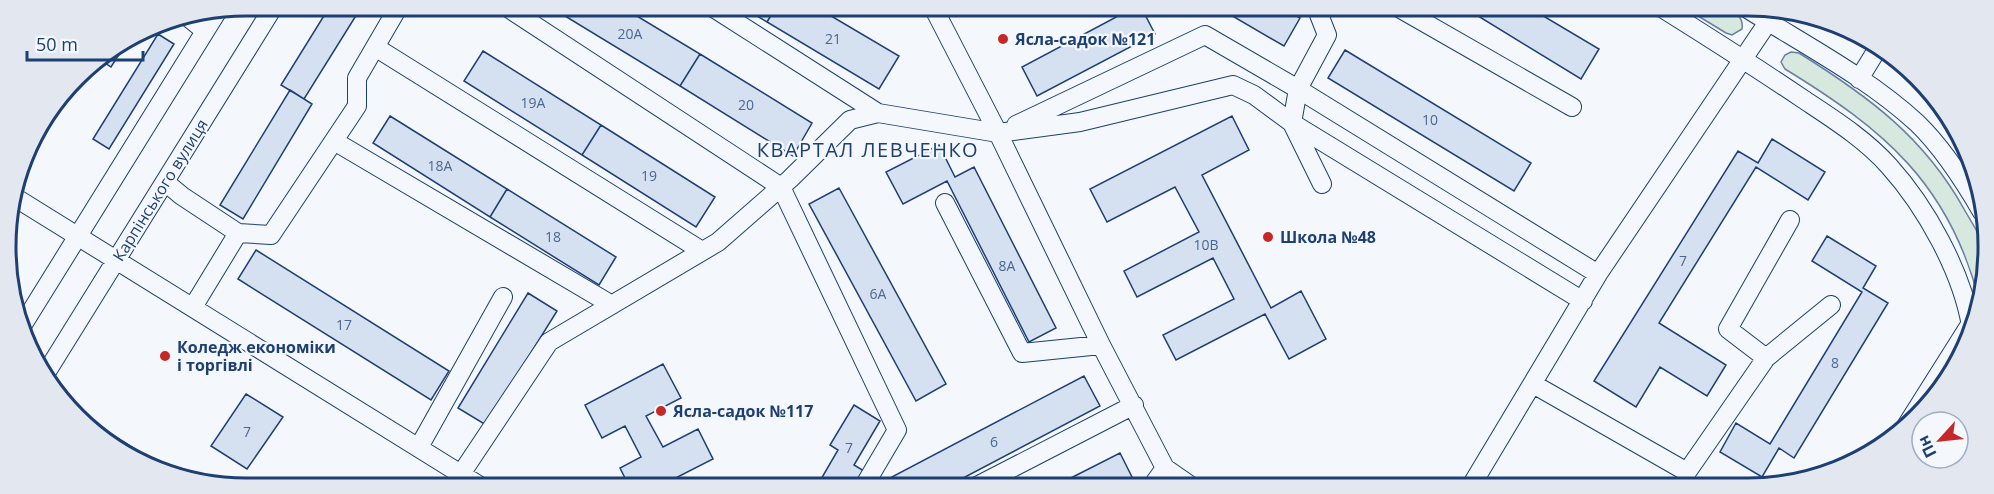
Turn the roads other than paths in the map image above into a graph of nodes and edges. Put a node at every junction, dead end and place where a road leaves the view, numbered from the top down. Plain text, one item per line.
1 (268, 16) edge
2 (393, 16) edge
3 (520, 16) edge
4 (726, 16) edge
5 (938, 16) edge
6 (1319, 16) edge
7 (1414, 16) edge
8 (1675, 16) edge
9 (1760, 17) edge
10 (212, 19) edge
11 (195, 22) edge
12 (1768, 22) junction
13 (205, 31) junction
14 (375, 47) junction
15 (1874, 54) edge
16 (1743, 59) junction
17 (1859, 79) junction
18 (1298, 89) junction
19 (1572, 108) dead end
20 (878, 113) junction
21 (1292, 123) junction
22 (998, 133) junction
23 (334, 141) junction
24 (165, 182) junction
25 (1322, 184) dead end
26 (781, 187) junction
27 (1972, 196) edge
28 (21, 202) edge
29 (945, 203) dead end
30 (1790, 220) dead end
31 (237, 233) junction
32 (78, 237) junction
33 (702, 251) junction
34 (116, 259) junction
35 (1598, 274) junction
36 (504, 297) dead end
37 (1583, 301) junction
38 (1831, 304) dead end
39 (612, 305) junction
40 (193, 307) junction
41 (1968, 313) edge
42 (28, 317) edge
43 (1101, 345) junction
44 (1766, 358) junction
45 (50, 367) edge
46 (1533, 384) junction
47 (1134, 405) junction
48 (419, 447) junction
49 (1165, 468) junction
50 (461, 474) junction
51 (467, 478) edge
52 (869, 478) edge
53 (993, 478) edge
54 (1158, 478) edge
55 (1179, 478) edge
56 (1476, 478) edge

1 - 24 street, Карпінського вулиця
2 - 14 street
3 - 26 street
4 - 20 street
5 - 22 street
6 - 18 street
7 - 19 street
8 - 16 street
9 - 12 street
10 - 13 street
11 - 13 street
12 - 16 street
12 - 17 street
13 - 32 street
14 - 23 street
14 - 33 street
15 - 17 street
16 - 35 street
16 - 41 street
17 - 27 street
18 - 21 street
18 - 22 street
18 - 35 street
20 - 22 street
20 - 26 street
21 - 22 street
21 - 25 street
21 - 37 street
22 - 43 street
23 - 31 street
23 - 39 street
24 - 31 street
24 - 34 street, Карпінського вулиця
26 - 33 street
26 - 52 street
28 - 32 street
29 - 43 street
30 - 44 street
31 - 40 street
32 - 34 street
32 - 42 street
33 - 39 street
34 - 40 street
34 - 45 street, Карпінського вулиця
35 - 37 street
36 - 48 street
37 - 46 street
38 - 44 street
39 - 50 street
40 - 48 street
43 - 47 street
44 - 46 street
46 - 56 street
47 - 49 street
47 - 53 street
48 - 50 street
49 - 54 street
49 - 55 street
50 - 51 street

